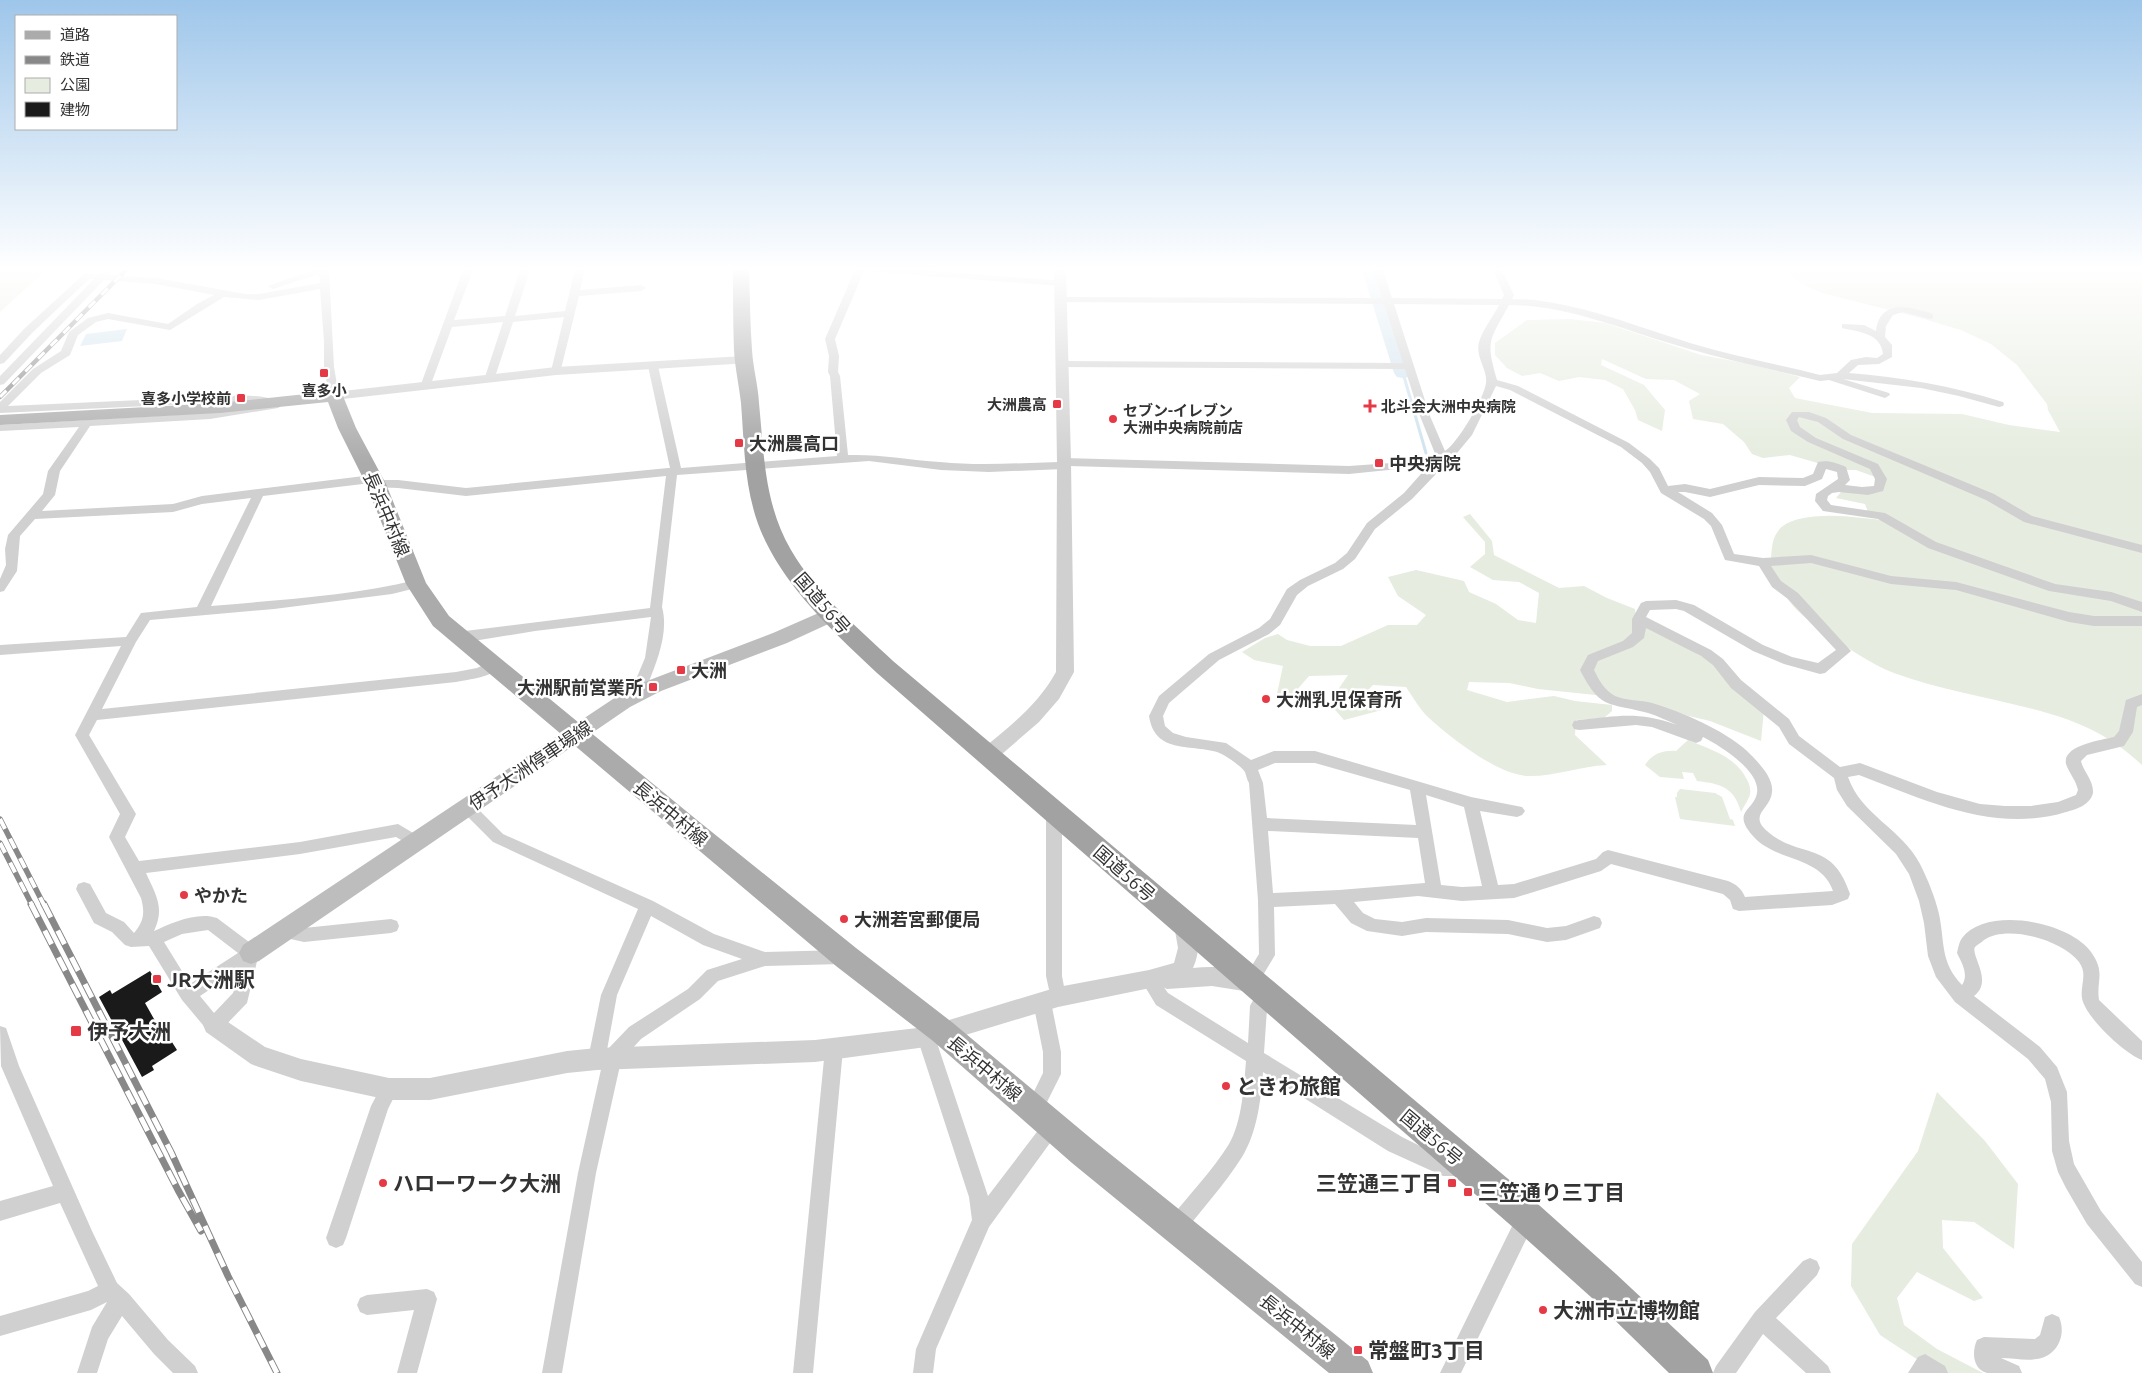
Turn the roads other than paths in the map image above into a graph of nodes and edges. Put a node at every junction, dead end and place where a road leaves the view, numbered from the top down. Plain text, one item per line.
1 (25, 334) edge
2 (34, 334) edge
3 (46, 334) edge
4 (73, 334) edge
5 (328, 334) edge
6 (444, 334) edge
7 (504, 334) edge
8 (565, 334) edge
9 (743, 334) edge
10 (832, 334) edge
11 (1062, 334) edge
12 (1393, 334) edge
13 (1489, 334) edge
14 (1656, 334) edge
15 (1874, 334) edge
16 (1880, 334) edge
17 (1880, 338) junction
18 (744, 360) junction
19 (0, 362) edge
20 (1062, 364) junction
21 (653, 366) junction
22 (1403, 366) junction
23 (556, 371) junction
24 (1840, 376) junction
25 (490, 377) junction
26 (1829, 378) junction
27 (0, 382) edge
28 (1492, 382) junction
29 (426, 384) junction
30 (1885, 395) dead end
31 (334, 396) junction
32 (295, 401) junction
33 (1999, 404) dead end
34 (218, 408) junction
35 (0, 409) edge
36 (92, 419) junction
37 (0, 420) edge
38 (0, 428) edge
39 (843, 458) junction
40 (1439, 460) junction
41 (1064, 464) junction
42 (753, 466) junction
43 (674, 471) junction
44 (374, 481) junction
45 (1836, 487) junction
46 (1665, 490) junction
47 (259, 494) junction
48 (31, 515) junction
49 (2142, 548) edge
50 (1763, 562) junction
51 (416, 584) junction
52 (0, 588) edge
53 (2142, 607) edge
54 (202, 611) junction
55 (656, 611) junction
56 (830, 615) junction
57 (1639, 619) junction
58 (2142, 621) edge
59 (461, 638) junction
60 (130, 642) junction
61 (0, 650) edge
62 (494, 665) junction
63 (645, 691) junction
64 (2142, 699) edge
65 (92, 715) junction
66 (1579, 725) dead end
67 (578, 734) junction
68 (988, 755) junction
69 (1250, 767) junction
70 (1840, 776) junction
71 (1764, 784) junction
72 (1416, 786) junction
73 (1471, 803) junction
74 (467, 807) junction
75 (1054, 811) junction
76 (1517, 811) dead end
77 (1259, 824) junction
78 (1424, 832) junction
79 (415, 842) junction
80 (134, 868) junction
81 (84, 889) dead end
82 (1434, 891) junction
83 (1492, 892) junction
84 (1339, 896) junction
85 (1266, 900) junction
86 (647, 906) junction
87 (1594, 923) dead end
88 (1184, 924) junction
89 (391, 926) dead end
90 (283, 931) junction
91 (146, 939) junction
92 (251, 952) junction
93 (846, 957) junction
94 (764, 959) junction
95 (1149, 980) junction
96 (1258, 989) junction
97 (1960, 994) junction
98 (188, 995) junction
99 (1050, 1000) junction
100 (214, 1024) junction
101 (0, 1034) edge
102 (934, 1034) junction
103 (834, 1049) junction
104 (2142, 1052) edge
105 (1256, 1057) junction
106 (605, 1058) junction
107 (5, 1068) edge
108 (389, 1089) junction
109 (1043, 1118) junction
110 (1468, 1167) junction
111 (65, 1192) junction
112 (0, 1210) edge
113 (1527, 1217) junction
114 (982, 1220) junction
115 (1176, 1227) junction
116 (336, 1238) dead end
117 (1810, 1268) dead end
118 (2142, 1277) edge
119 (116, 1296) junction
120 (367, 1305) dead end
121 (1762, 1319) junction
122 (2052, 1324) dead end
123 (0, 1326) edge
124 (87, 1373) edge
125 (188, 1373) edge
126 (407, 1373) edge
127 (552, 1373) edge
128 (803, 1373) edge
129 (923, 1373) edge
130 (1356, 1373) edge
131 (1450, 1373) edge
132 (1695, 1373) edge
133 (1723, 1373) edge
134 (1821, 1373) edge
135 (1918, 1373) edge
136 (1938, 1373) edge
137 (2012, 1373) edge

1 - 19 street
2 - 19 street
3 - 27 street
4 - 35 street
5 - 31 street
6 - 29 street
7 - 25 street
8 - 23 street
9 - 18 highway, 国道56号
10 - 39 street
11 - 20 street
12 - 22 street
13 - 28 street
14 - 26 street
15 - 17 street
16 - 17 street
17 - 24 street
18 - 21 street
18 - 42 highway, 国道56号
20 - 22 street
20 - 41 street
21 - 23 street
21 - 43 street
22 - 40 street
23 - 25 street
24 - 26 street
24 - 33 street
25 - 29 street
26 - 30 street
28 - 40 street
28 - 46 street
29 - 31 street
31 - 32 main road
31 - 44 main road, 長浜中村線
32 - 34 main road
32 - 34 street
34 - 35 street
34 - 36 main road
36 - 37 main road
36 - 38 street
36 - 48 street
39 - 41 street
39 - 42 street
40 - 41 street
40 - 69 street
41 - 68 street
42 - 43 street
42 - 56 highway, 国道56号
43 - 44 street
43 - 55 street
44 - 47 street
44 - 51 main road, 長浜中村線
45 - 46 street
45 - 49 street
45 - 53 street
46 - 50 street
47 - 48 street
47 - 54 street
48 - 52 street
50 - 57 street
50 - 58 street
51 - 54 street
51 - 59 main road, 長浜中村線
54 - 60 street
55 - 59 street
55 - 63 street
56 - 63 main road, 伊予大洲停車場線
56 - 68 highway, 国道56号
57 - 70 street
57 - 71 street
59 - 62 main road, 長浜中村線
60 - 61 street
60 - 65 street
62 - 65 street
62 - 67 main road, 長浜中村線
63 - 67 main road, 伊予大洲停車場線
64 - 70 street
65 - 80 street
66 - 71 street
67 - 74 main road, 伊予大洲停車場線
67 - 93 main road, 長浜中村線
68 - 75 highway, 国道56号
69 - 72 street
69 - 77 street
70 - 97 street
71 - 83 street
72 - 73 street
72 - 78 street
73 - 76 street
73 - 83 street
74 - 79 main road, 伊予大洲停車場線
74 - 86 street
75 - 88 highway, 国道56号
75 - 99 street
77 - 78 street
77 - 85 street
78 - 82 street
79 - 80 street
79 - 90 main road, 伊予大洲停車場線
80 - 91 street
81 - 91 street
82 - 83 street
82 - 84 street
84 - 85 street
84 - 87 street
85 - 96 street
86 - 94 street
86 - 106 street
88 - 95 street
88 - 96 highway, 国道56号
89 - 90 street
90 - 92 main road, 伊予大洲停車場線
91 - 92 street
91 - 98 street
92 - 98 street
92 - 100 street
93 - 94 street
93 - 102 main road, 長浜中村線
94 - 106 street
95 - 96 street
95 - 99 street
95 - 105 street
96 - 105 street
96 - 110 highway, 国道56号
97 - 104 street
97 - 118 street
98 - 100 street
99 - 102 street
99 - 109 street
100 - 108 street
101 - 107 street
102 - 103 street
102 - 109 main road, 長浜中村線
102 - 114 street
103 - 106 street
103 - 128 street
105 - 110 street
105 - 115 street
106 - 108 street
106 - 127 street
107 - 111 street
108 - 116 street
109 - 114 street
109 - 115 main road, 長浜中村線
110 - 113 highway, 国道56号
111 - 112 street
111 - 119 street
113 - 131 street
113 - 132 highway, 国道56号
114 - 129 street
115 - 130 main road, 長浜中村線
117 - 121 street
119 - 123 street
119 - 124 street
119 - 125 street
120 - 126 street
121 - 133 street
121 - 134 street
122 - 137 street
135 - 136 street

